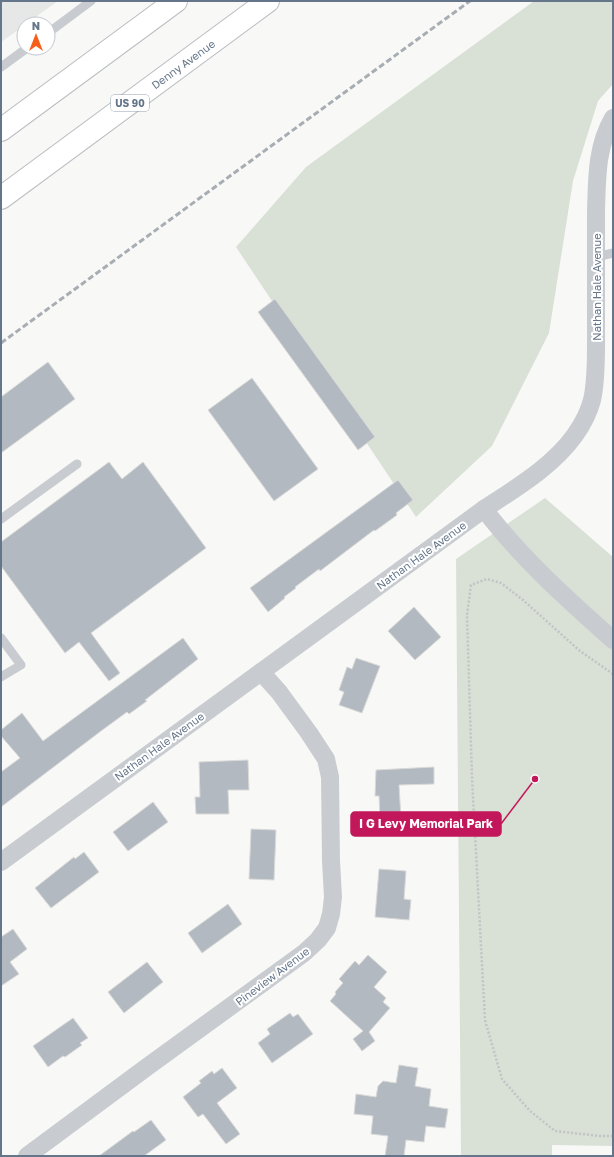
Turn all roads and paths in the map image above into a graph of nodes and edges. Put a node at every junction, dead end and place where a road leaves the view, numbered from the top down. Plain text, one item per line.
1 (91, 1) edge
2 (176, 1) edge
3 (268, 1) edge
4 (79, 4) edge
5 (56, 26) edge
6 (16, 56) edge
7 (1, 67) edge
8 (613, 118) edge
9 (1, 130) edge
10 (1, 198) edge
11 (605, 255) edge
12 (77, 464) dead end
13 (484, 509) junction
14 (1, 519) edge
15 (1, 638) edge
16 (613, 640) edge
17 (261, 672) junction
18 (613, 674) edge
19 (1, 677) edge
20 (1, 862) edge
21 (613, 1136) edge
22 (27, 1156) edge

1 - 4 lane
2 - 9 main road
3 - 10 main road, Denny Avenue / US 90
4 - 5 lane
6 - 7 lane
8 - 11 street, Nathan Hale Avenue
11 - 13 street, Nathan Hale Avenue
12 - 14 lane
13 - 16 street
13 - 17 street, Nathan Hale Avenue
15 - 19 lane
17 - 20 street, Nathan Hale Avenue
17 - 22 street, Pineview Avenue
18 - 21 path

